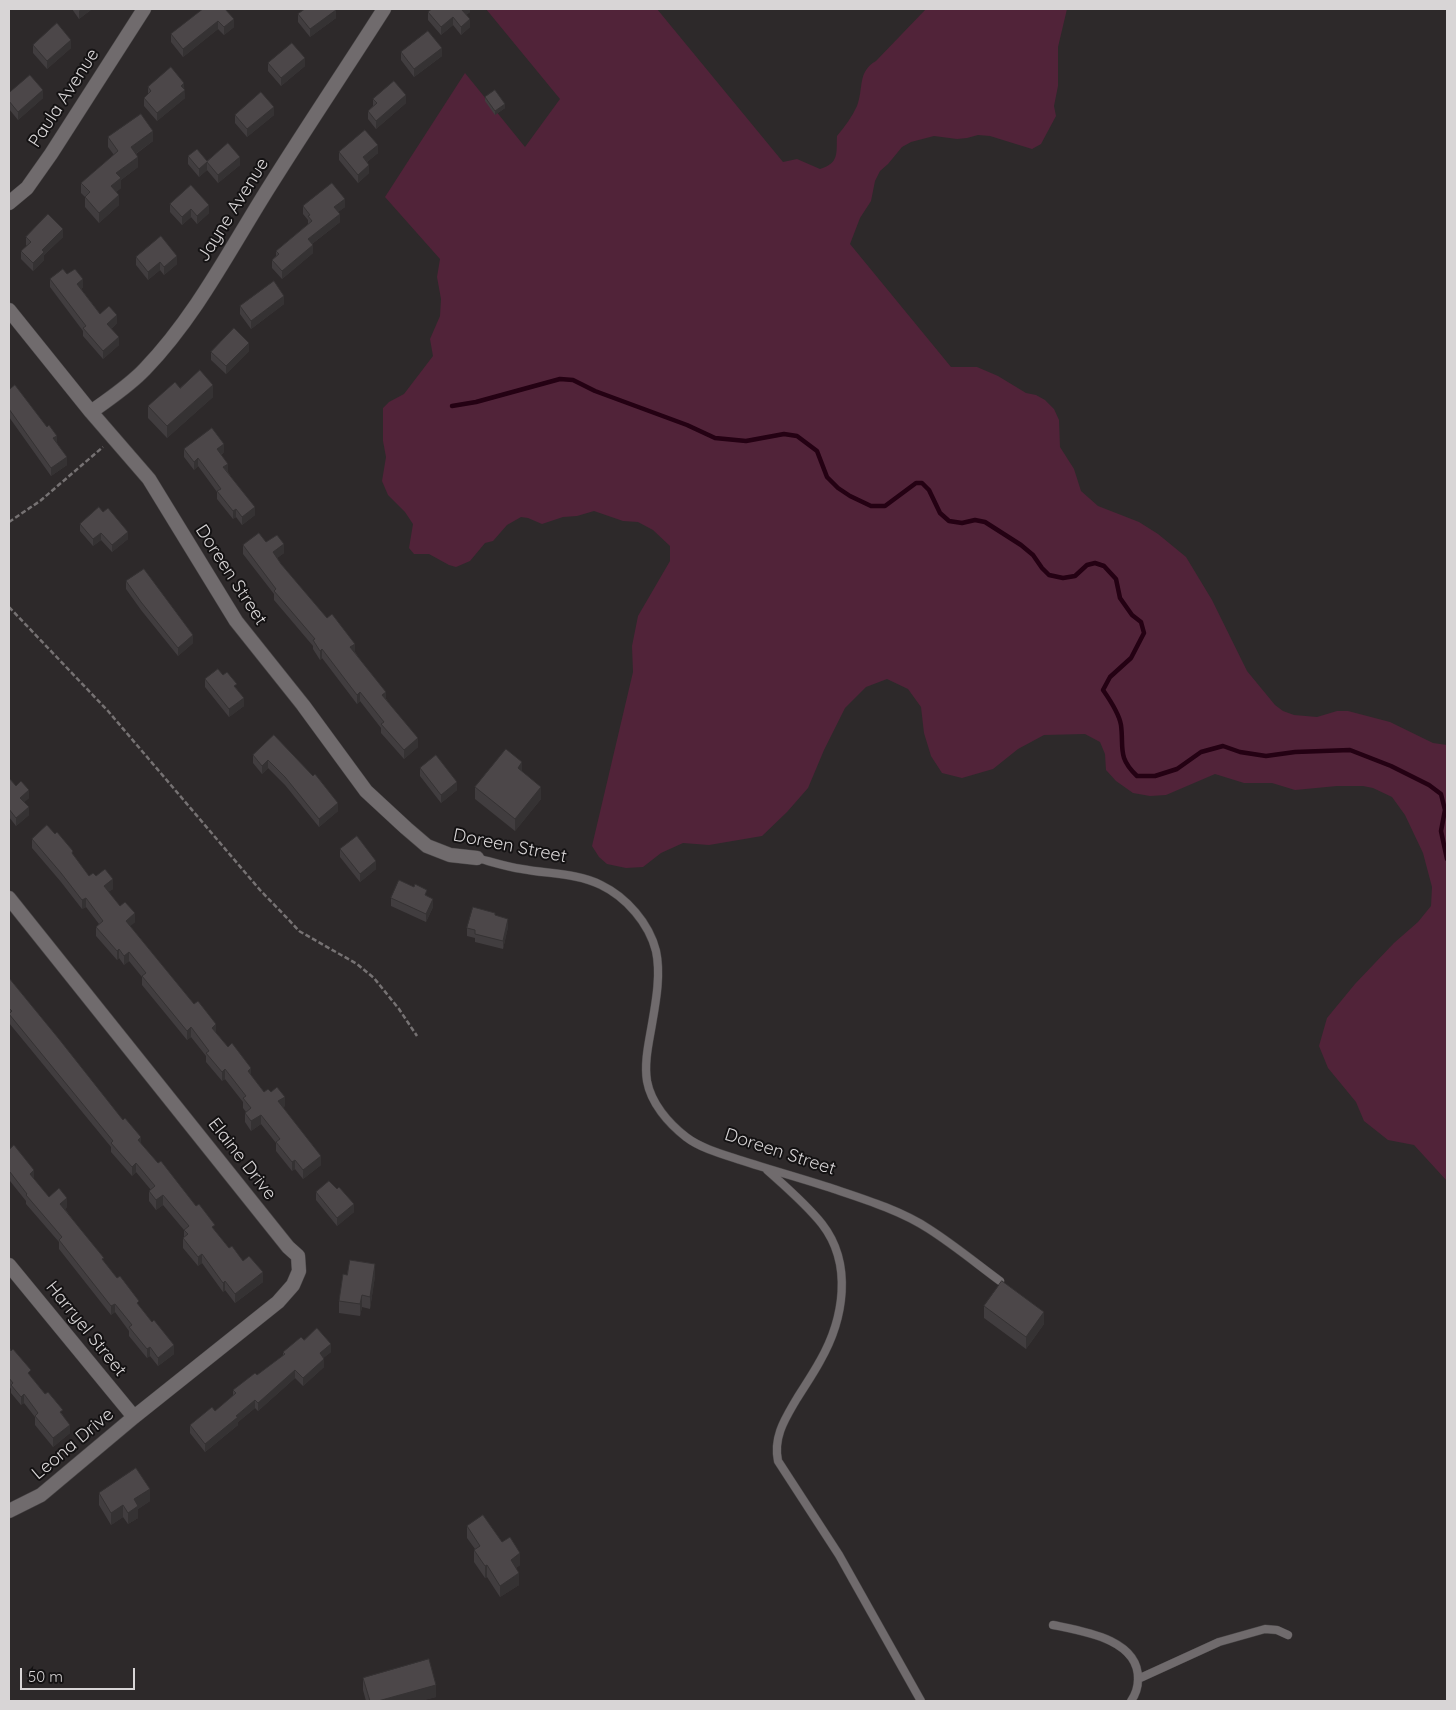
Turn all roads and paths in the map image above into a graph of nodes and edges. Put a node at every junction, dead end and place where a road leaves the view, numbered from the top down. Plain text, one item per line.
1 (144, 9) edge
2 (384, 9) edge
3 (9, 203) edge
4 (9, 310) edge
5 (91, 412) junction
6 (114, 438) junction
7 (9, 522) edge
8 (9, 608) edge
9 (477, 858) joint
10 (9, 898) edge
11 (418, 1036) dead end
12 (766, 1169) junction
13 (9, 1265) edge
14 (1000, 1281) edge
15 (134, 1417) junction
16 (9, 1511) edge
17 (1052, 1625) dead end
18 (1288, 1635) dead end
19 (1138, 1679) junction
20 (921, 1701) edge
21 (1131, 1701) edge

1 - 3 street, Paula Avenue
2 - 5 street, Jayne Avenue
4 - 5 street, Doreen Street
5 - 6 street, Doreen Street
6 - 7 path
6 - 9 street, Doreen Street
8 - 11 path
9 - 12 lane, Doreen Street
10 - 15 street, Elaine Drive
12 - 14 lane, Doreen Street
12 - 20 lane
13 - 15 street, Harryel Street
15 - 16 street, Leona Drive
17 - 19 lane
18 - 19 lane
19 - 21 lane

